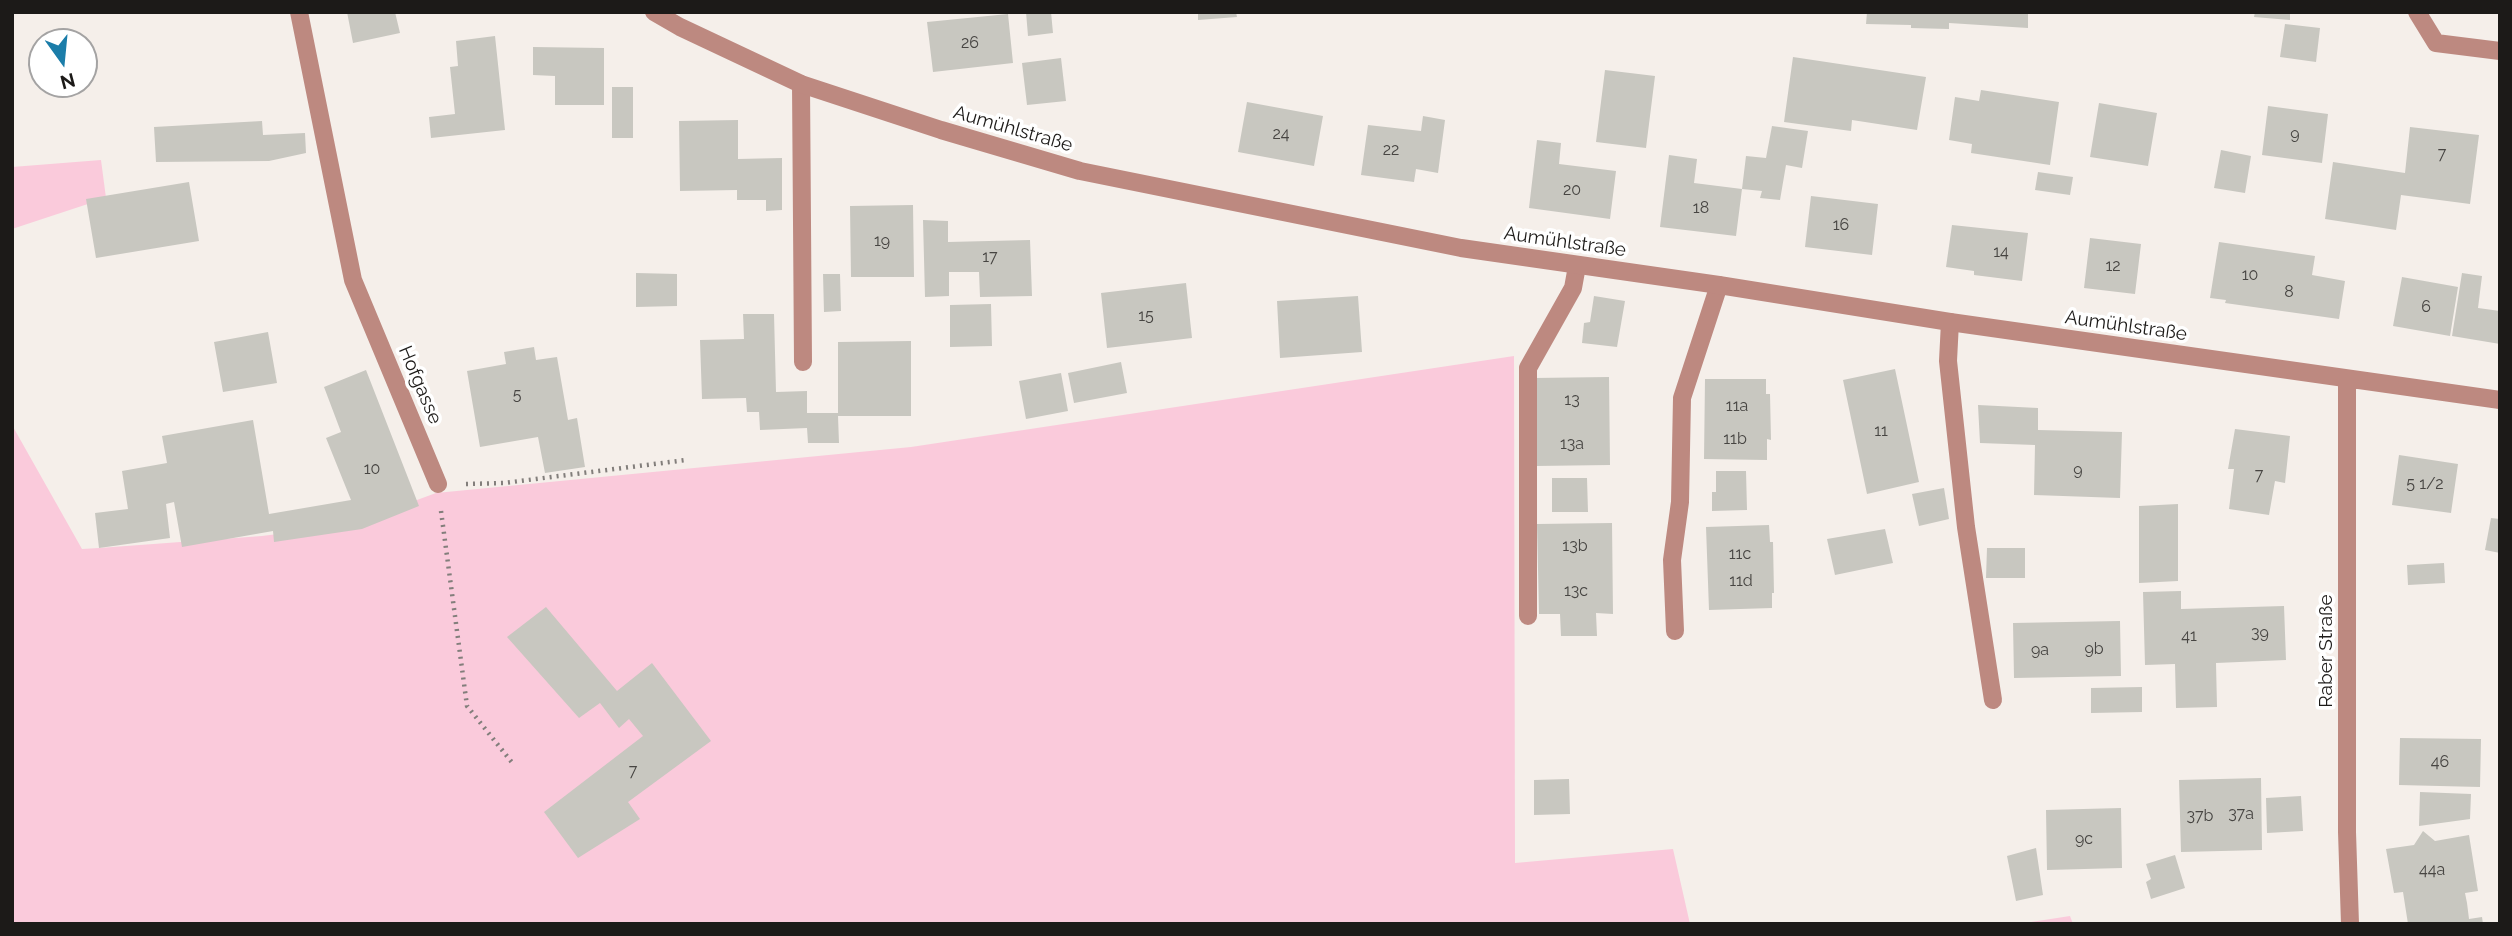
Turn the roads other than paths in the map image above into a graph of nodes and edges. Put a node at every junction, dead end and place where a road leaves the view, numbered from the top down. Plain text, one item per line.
1 (299, 12) edge
2 (654, 12) edge
3 (2417, 12) edge
4 (2500, 51) edge
5 (801, 83) junction
6 (1577, 266) junction
7 (1719, 285) junction
8 (1950, 322) junction
9 (803, 362) dead end
10 (2347, 379) junction
11 (2500, 400) edge
12 (438, 484) road end
13 (1528, 616) dead end
14 (1675, 631) dead end
15 (1993, 700) dead end
16 (2350, 924) edge

1 - 12 street, Hofgasse
2 - 5 street, Aumühlstraße
3 - 4 street
5 - 6 street, Aumühlstraße
5 - 9 street
6 - 7 street, Aumühlstraße
6 - 13 street
7 - 8 street, Aumühlstraße
7 - 14 street
8 - 10 street, Aumühlstraße
8 - 15 street
10 - 11 street, Aumühlstraße
10 - 16 street, Raber Straße

